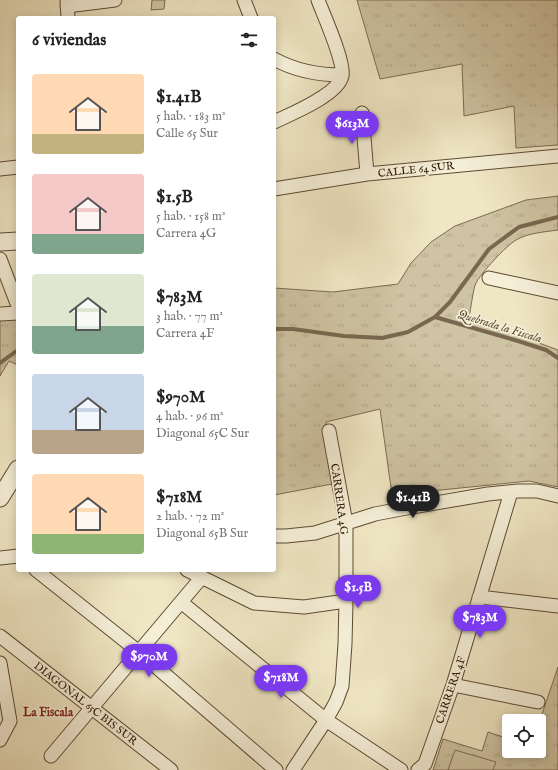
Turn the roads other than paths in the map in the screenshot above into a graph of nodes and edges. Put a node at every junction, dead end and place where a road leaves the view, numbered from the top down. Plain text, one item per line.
1 (114, 0) edge
2 (244, 0) edge
3 (318, 0) edge
4 (67, 8) edge
5 (250, 16) edge
6 (276, 61) edge
7 (342, 75) junction
8 (362, 113) dead end
9 (276, 121) edge
10 (558, 156) edge
11 (16, 167) edge
12 (0, 169) edge
13 (367, 174) junction
14 (276, 189) edge
15 (16, 241) edge
16 (0, 242) edge
17 (0, 259) edge
18 (490, 278) dead end
19 (558, 292) edge
20 (16, 301) edge
21 (16, 313) edge
22 (0, 314) edge
23 (329, 431) dead end
24 (16, 472) edge
25 (511, 492) junction
26 (558, 496) edge
27 (0, 498) edge
28 (346, 523) junction
29 (276, 536) edge
30 (16, 556) edge
31 (0, 558) edge
32 (39, 572) edge
33 (191, 572) edge
34 (202, 577) junction
35 (480, 597) junction
36 (346, 601) junction
37 (181, 602) junction
38 (558, 606) edge
39 (0, 636) edge
40 (139, 652) junction
41 (0, 663) edge
42 (453, 685) junction
43 (538, 702) dead end
44 (92, 708) junction
45 (326, 720) junction
46 (0, 740) edge
47 (51, 756) dead end
48 (171, 770) edge
49 (276, 770) edge
50 (293, 770) edge
51 (401, 770) edge
52 (418, 770) edge

1 - 4 street
2 - 5 street
3 - 7 street
6 - 7 street
7 - 9 street
8 - 13 street
10 - 13 street, CALLE 64 SUR
11 - 12 street
13 - 14 street, CALLE 64 SUR
15 - 16 street
17 - 20 street
18 - 19 street
21 - 22 street
23 - 28 street, CARRERA 4G
24 - 27 street
25 - 26 street
25 - 28 street
25 - 35 street, CARRERA 4F
28 - 29 street
28 - 36 street, CARRERA 4G
30 - 31 street
32 - 40 street
33 - 34 street
34 - 36 street
34 - 37 street
35 - 38 street
35 - 42 street, CARRERA 4F
36 - 45 street, CARRERA 4G
37 - 40 street
37 - 45 street
39 - 44 street, DIAGONAL 65C BIS SUR
40 - 44 street
40 - 49 street
41 - 46 street
42 - 43 street
42 - 52 street, CARRERA 4F
44 - 47 street
44 - 48 street, DIAGONAL 65C BIS SUR
45 - 50 street, CARRERA 4G
45 - 51 street

